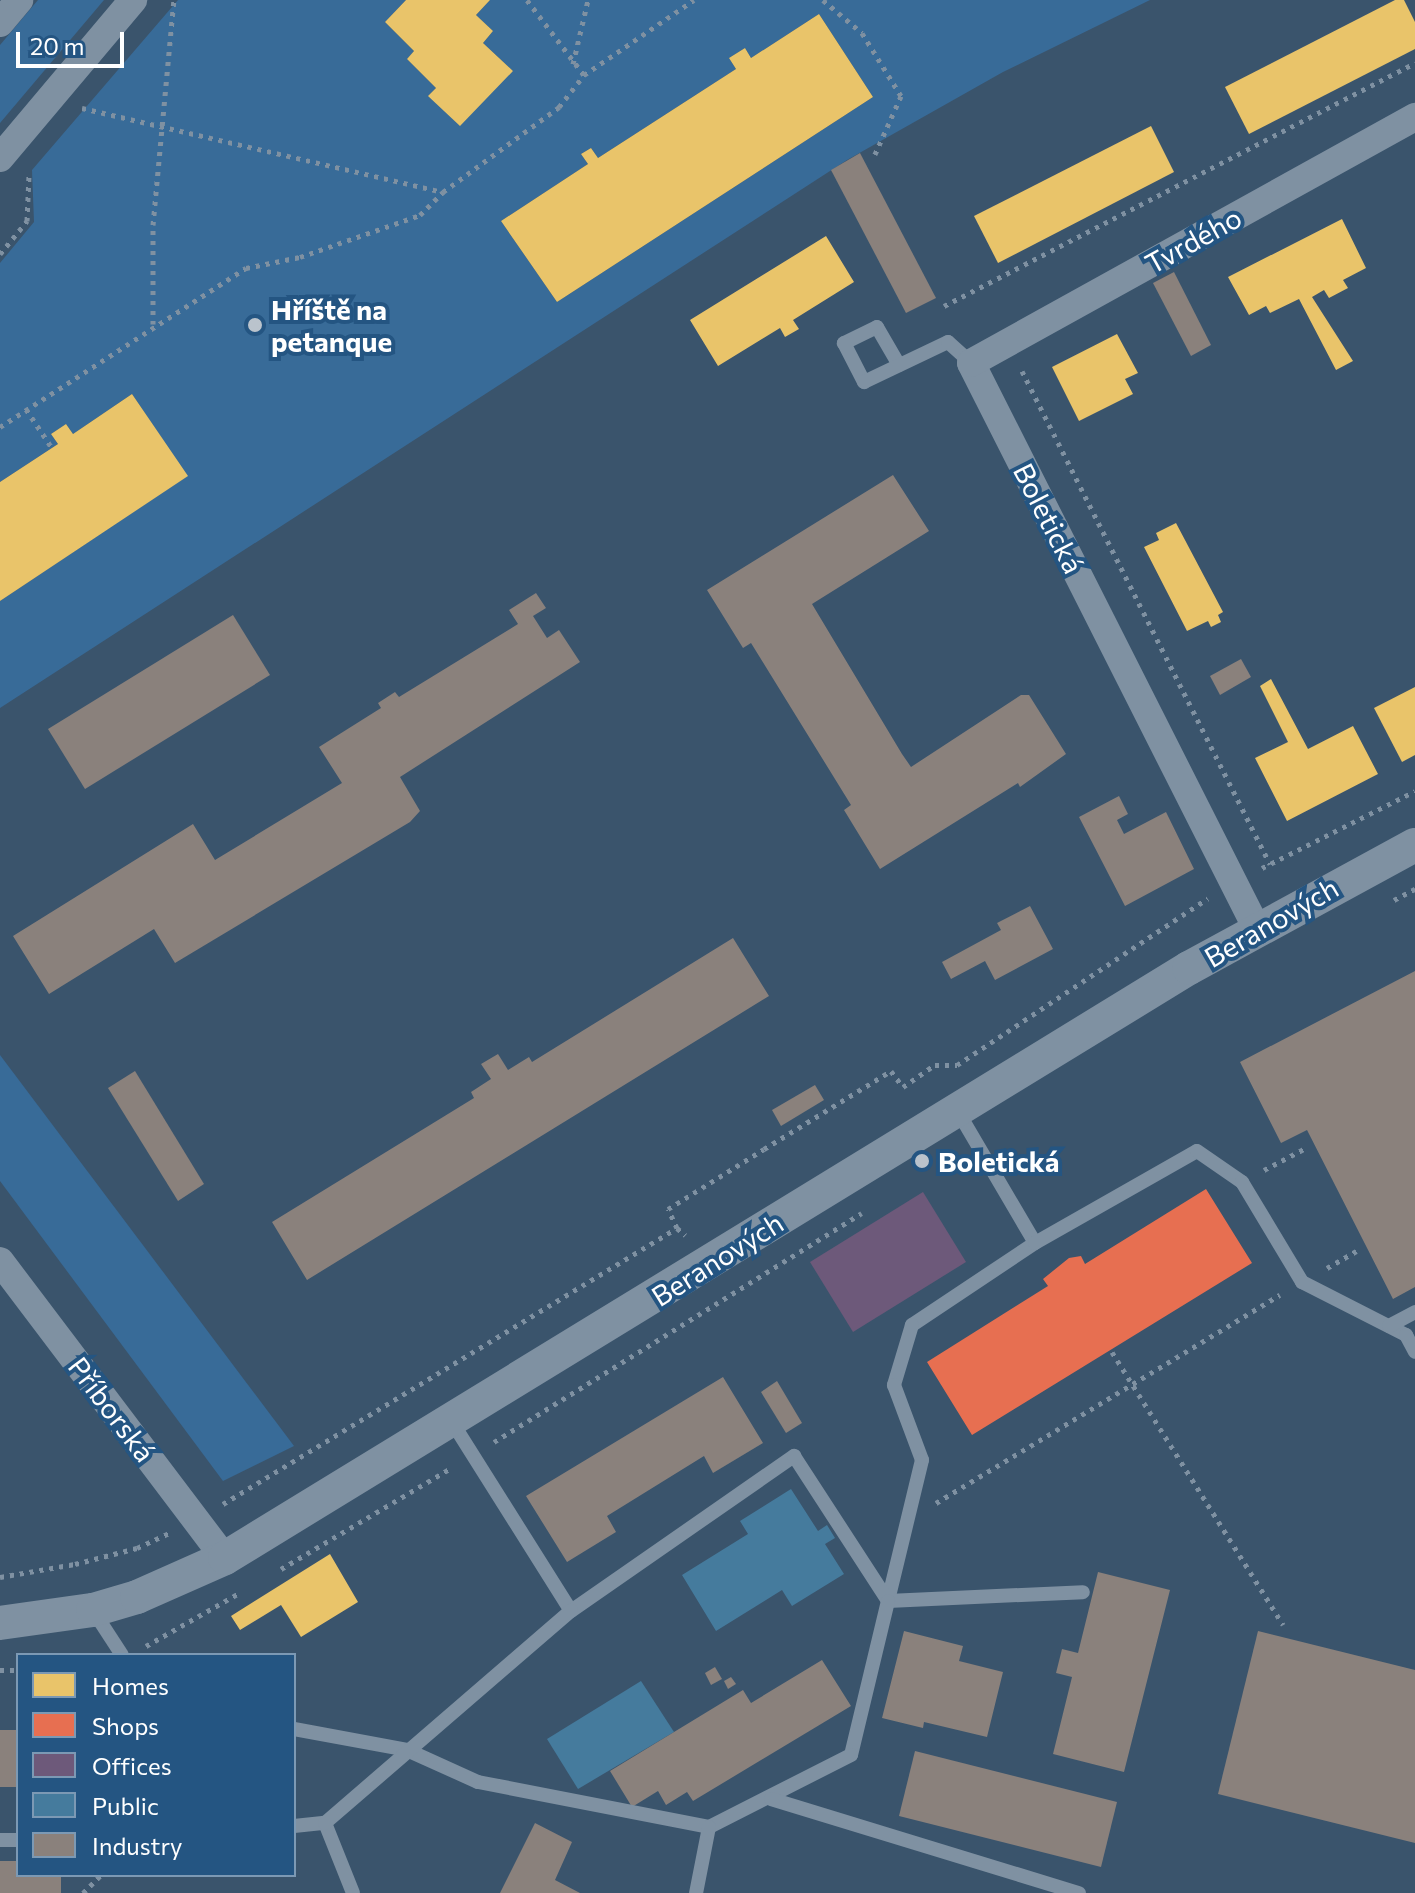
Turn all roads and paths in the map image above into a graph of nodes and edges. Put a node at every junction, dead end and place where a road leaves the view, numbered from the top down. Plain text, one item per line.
1 (19, 0) edge
2 (133, 0) edge
3 (527, 0) edge
4 (588, 0) edge
5 (694, 0) edge
6 (823, 0) edge
7 (173, 2) edge
8 (162, 15) dead end
9 (0, 23) edge
10 (1415, 63) edge
11 (573, 64) junction
12 (584, 75) junction
13 (91, 96) dead end
14 (81, 107) junction
15 (1415, 117) edge
16 (72, 118) dead end
17 (162, 126) junction
18 (875, 154) dead end
19 (0, 158) edge
20 (29, 169) dead end
21 (443, 192) junction
22 (0, 254) edge
23 (944, 306) dead end
24 (153, 324) junction
25 (1007, 342) junction
26 (971, 363) junction
27 (899, 365) dead end
28 (26, 409) junction
29 (0, 427) edge
30 (52, 448) dead end
31 (1415, 791) edge
32 (1415, 845) edge
33 (1270, 864) junction
34 (1232, 882) junction
35 (1257, 929) junction
36 (957, 1110) junction
37 (1304, 1149) dead end
38 (1242, 1182) junction
39 (677, 1228) junction
40 (1035, 1243) junction
41 (1357, 1251) dead end
42 (0, 1261) edge
43 (714, 1261) junction
44 (1302, 1282) junction
45 (1415, 1312) edge
46 (1389, 1326) junction
47 (1112, 1352) dead end
48 (1415, 1352) edge
49 (1132, 1383) junction
50 (452, 1422) junction
51 (910, 1519) junction
52 (196, 1520) junction
53 (225, 1558) junction
54 (0, 1577) edge
55 (1083, 1592) dead end
56 (888, 1601) junction
57 (93, 1610) junction
58 (571, 1611) junction
59 (0, 1623) edge
60 (1283, 1625) dead end
61 (121, 1653) edge
62 (296, 1729) edge
63 (407, 1750) junction
64 (771, 1799) junction
65 (325, 1823) junction
66 (296, 1826) edge
67 (709, 1827) junction
68 (99, 1877) edge
69 (83, 1893) edge
70 (353, 1893) edge
71 (696, 1893) edge
72 (1079, 1893) edge

1 - 9 street
2 - 19 street
3 - 11 path
4 - 11 path
5 - 12 path
6 - 18 path
7 - 8 path
7 - 17 path
10 - 23 path
11 - 12 path
12 - 21 path
13 - 14 path
14 - 16 path
14 - 17 path
15 - 25 street, Tvrdého
17 - 21 path
17 - 24 path
20 - 22 path
21 - 24 path
24 - 28 path
25 - 26 street, Tvrdého
25 - 33 path
26 - 27 lane
26 - 34 street, Boletická
28 - 29 path
28 - 30 path
31 - 33 path
32 - 35 street, Beranových
33 - 34 path
34 - 35 street, Boletická
34 - 39 path
35 - 36 street, Beranových
36 - 40 lane
36 - 43 street, Beranových
37 - 38 path
38 - 40 lane
38 - 44 lane
39 - 43 path
39 - 52 path
40 - 51 lane
41 - 44 path
42 - 52 street, Příborská
43 - 50 street, Beranových
44 - 46 lane
44 - 49 path
45 - 46 lane
46 - 48 lane
47 - 49 path
49 - 51 path
49 - 60 path
50 - 53 street, Beranových
50 - 58 lane
51 - 56 lane
52 - 53 street, Příborská
52 - 54 path
53 - 57 street, Beranových
55 - 56 lane
56 - 58 lane
56 - 64 lane
57 - 59 street, Beranových
57 - 61 lane
58 - 63 lane
62 - 63 lane
63 - 65 lane
63 - 67 lane
64 - 67 lane
64 - 72 lane
65 - 66 lane
65 - 70 lane
67 - 71 lane
68 - 69 path

